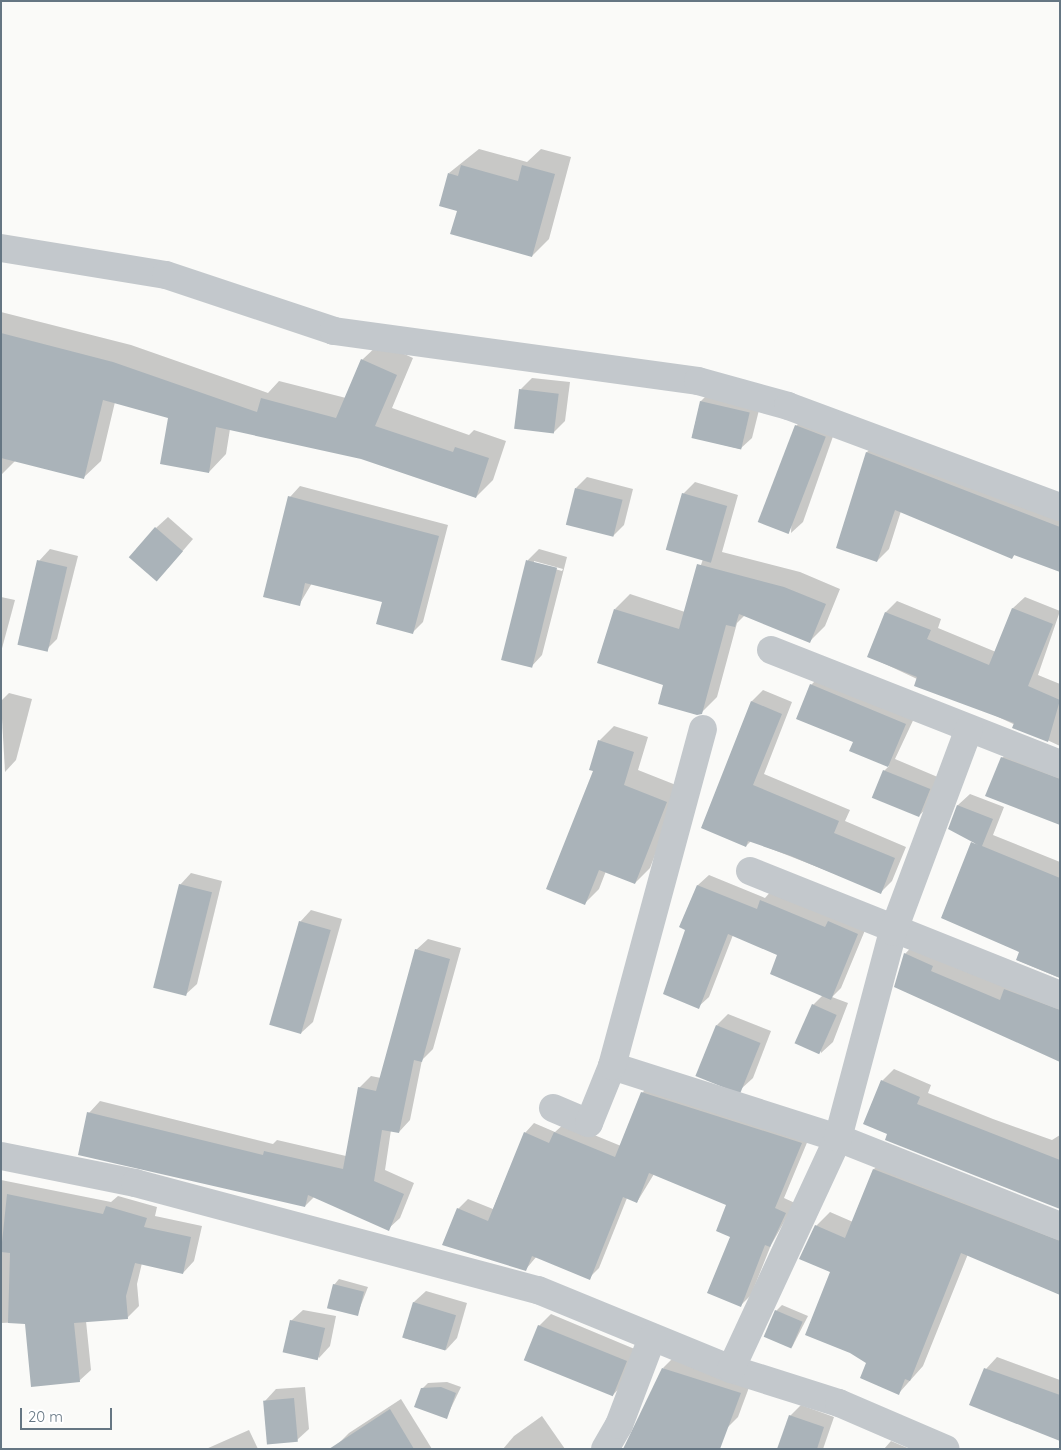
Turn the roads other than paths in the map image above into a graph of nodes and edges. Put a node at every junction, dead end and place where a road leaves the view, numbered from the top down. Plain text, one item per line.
1 (1, 248) edge
2 (1060, 507) edge
3 (771, 650) dead end
4 (703, 729) dead end
5 (969, 729) junction
6 (1060, 764) edge
7 (750, 871) dead end
8 (893, 932) junction
9 (1060, 995) edge
10 (612, 1066) junction
11 (553, 1108) dead end
12 (838, 1138) junction
13 (1, 1156) edge
14 (1060, 1226) edge
15 (652, 1338) junction
16 (731, 1369) junction
17 (605, 1449) edge
18 (946, 1449) edge

1 - 2 street
3 - 5 street
4 - 10 street
5 - 6 street
5 - 8 street
7 - 8 street
8 - 9 street
8 - 12 street
10 - 11 street
10 - 12 street
12 - 14 street
12 - 16 street
13 - 15 street
15 - 16 street
15 - 17 street
16 - 18 street

